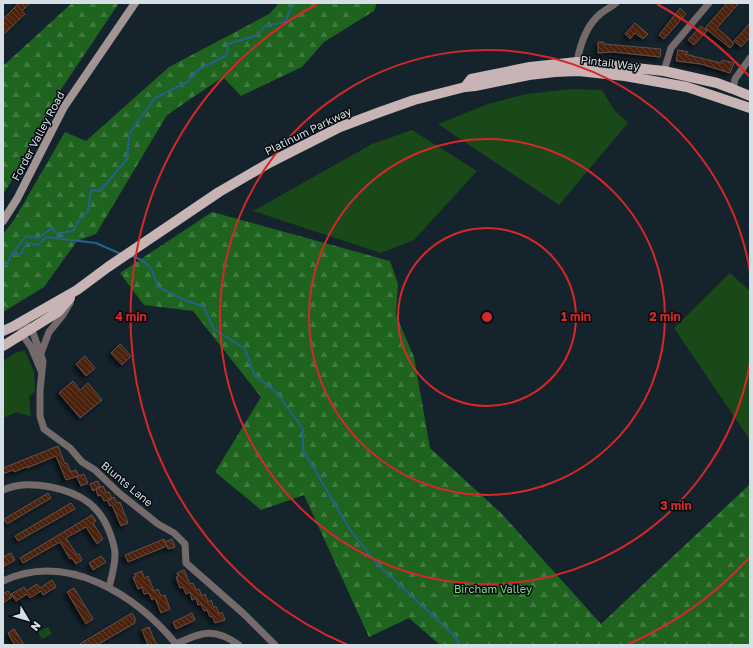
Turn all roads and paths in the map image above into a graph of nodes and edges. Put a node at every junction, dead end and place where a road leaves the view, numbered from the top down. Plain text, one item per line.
1 (135, 3) edge
2 (616, 3) edge
3 (709, 3) edge
4 (750, 58) edge
5 (577, 62) junction
6 (664, 71) junction
7 (465, 87) junction
8 (733, 88) junction
9 (750, 96) edge
10 (750, 108) edge
11 (3, 221) edge
12 (77, 290) junction
13 (8, 329) edge
14 (32, 329) junction
15 (22, 334) junction
16 (3, 346) edge
17 (41, 354) junction
18 (42, 374) junction
19 (3, 490) edge
20 (3, 581) edge
21 (109, 587) junction
22 (176, 645) edge
23 (239, 645) edge
24 (275, 645) edge

1 - 11 main road, Forder Valley Road
2 - 5 street
3 - 6 street
4 - 8 street
5 - 6 main road, Pintail Way
5 - 7 main road, Platinum Parkway
6 - 8 main road, Pintail Way
7 - 10 main road, Pintail Way
7 - 12 main road, Platinum Parkway
8 - 9 main road, Pintail Way
12 - 13 main road, Platinum Parkway
12 - 14 main road, Platinum Parkway
12 - 17 street
13 - 14 street
14 - 15 main road, Platinum Parkway
14 - 17 street, Blunts Lane
15 - 16 main road, Platinum Parkway
15 - 18 street
17 - 18 street, Blunts Lane
18 - 24 street, Blunts Lane
19 - 21 street
20 - 21 street
21 - 22 street
22 - 23 street

